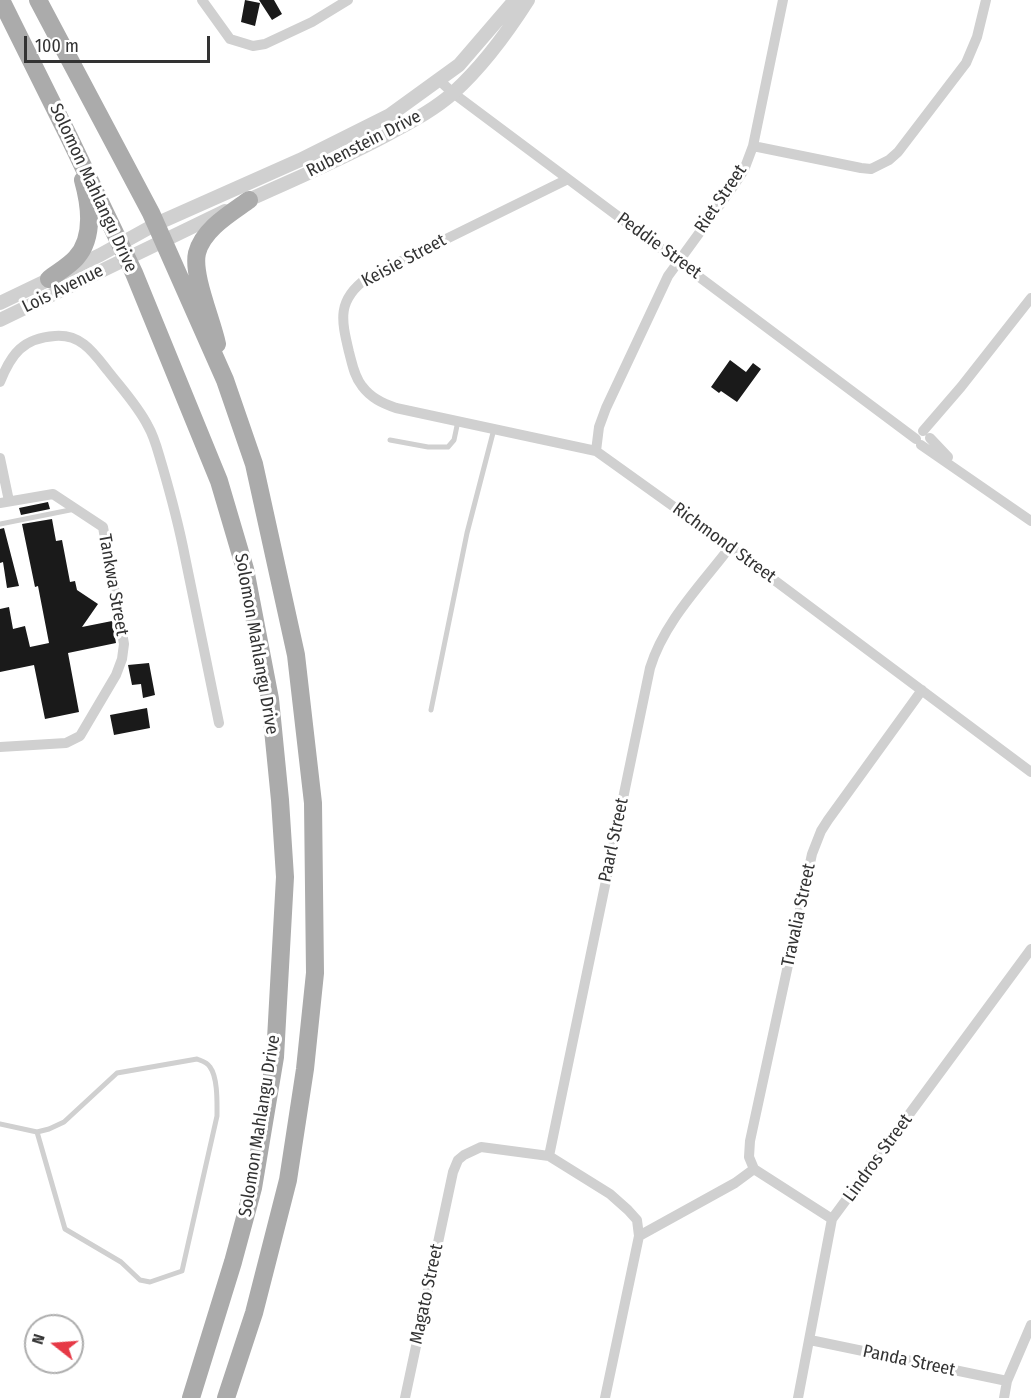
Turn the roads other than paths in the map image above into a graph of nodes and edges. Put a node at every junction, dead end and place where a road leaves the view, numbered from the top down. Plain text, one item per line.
1 (1, 0) edge
2 (38, 0) edge
3 (202, 0) edge
4 (348, 0) edge
5 (515, 0) edge
6 (528, 0) edge
7 (783, 0) edge
8 (986, 0) edge
9 (440, 81) junction
10 (453, 93) junction
11 (69, 137) junction
12 (753, 146) junction
13 (568, 179) junction
14 (249, 200) junction
15 (159, 232) junction
16 (123, 250) junction
17 (678, 261) junction
18 (50, 279) junction
19 (1031, 298) edge
20 (0, 303) edge
21 (0, 320) edge
22 (225, 380) junction
23 (0, 382) edge
24 (377, 401) joint
25 (458, 421) junction
26 (494, 429) junction
27 (923, 437) junction
28 (390, 440) dead end
29 (596, 450) junction
30 (0, 458) edge
31 (5, 502) edge
32 (76, 509) junction
33 (1031, 522) edge
34 (0, 524) edge
35 (730, 547) junction
36 (922, 690) junction
37 (431, 710) dead end
38 (219, 723) dead end
39 (0, 747) edge
40 (1031, 772) edge
41 (1031, 949) edge
42 (0, 1124) edge
43 (37, 1132) junction
44 (549, 1156) junction
45 (754, 1169) junction
46 (832, 1219) junction
47 (639, 1236) junction
48 (1031, 1325) edge
49 (810, 1340) junction
50 (1007, 1381) junction
51 (191, 1398) edge
52 (226, 1398) edge
53 (405, 1398) edge
54 (605, 1398) edge
55 (798, 1398) edge
56 (1004, 1398) edge

1 - 11 main road, Solomon Mahlangu Drive
2 - 15 main road, Solomon Mahlangu Drive
3 - 4 street
5 - 9 street, Rubenstein Drive
6 - 10 street, Rubenstein Drive
7 - 12 street, Riet Street
8 - 12 street
9 - 10 street, Peddie Street
9 - 15 street, Rubenstein Drive
10 - 13 street, Peddie Street
10 - 14 street, Rubenstein Drive
11 - 16 main road, Solomon Mahlangu Drive
11 - 18 main road
12 - 17 street, Riet Street
13 - 17 street, Peddie Street
13 - 24 street, Keisie Street
14 - 15 street, Rubenstein Drive
14 - 22 main road
15 - 16 street
15 - 22 main road, Solomon Mahlangu Drive
16 - 18 street, Lois Avenue
16 - 21 street, Lois Avenue
16 - 51 main road, Solomon Mahlangu Drive
17 - 27 street, Peddie Street
17 - 29 street, Riet Street
18 - 20 street, Lois Avenue
19 - 27 street
22 - 52 main road, Solomon Mahlangu Drive
23 - 38 street
24 - 25 street, Richmond Street
25 - 26 street, Richmond Street
25 - 28 lane
26 - 29 street, Richmond Street
26 - 37 lane
27 - 33 street, Peddie Street
29 - 35 street, Richmond Street
30 - 31 street
31 - 32 street, Tankwa Street
32 - 34 lane
32 - 39 street, Tankwa Street
35 - 36 street, Richmond Street
35 - 44 street, Paarl Street
36 - 40 street, Richmond Street
36 - 45 street, Travalia Street
41 - 46 street, Lindros Street
42 - 43 lane
43 - 43 lane
44 - 47 street
44 - 53 street, Magato Street
45 - 46 street
45 - 47 street
46 - 49 street, Lindros Street
47 - 54 street
48 - 50 street
49 - 50 street, Panda Street
49 - 55 street, Lindros Street
50 - 56 street

